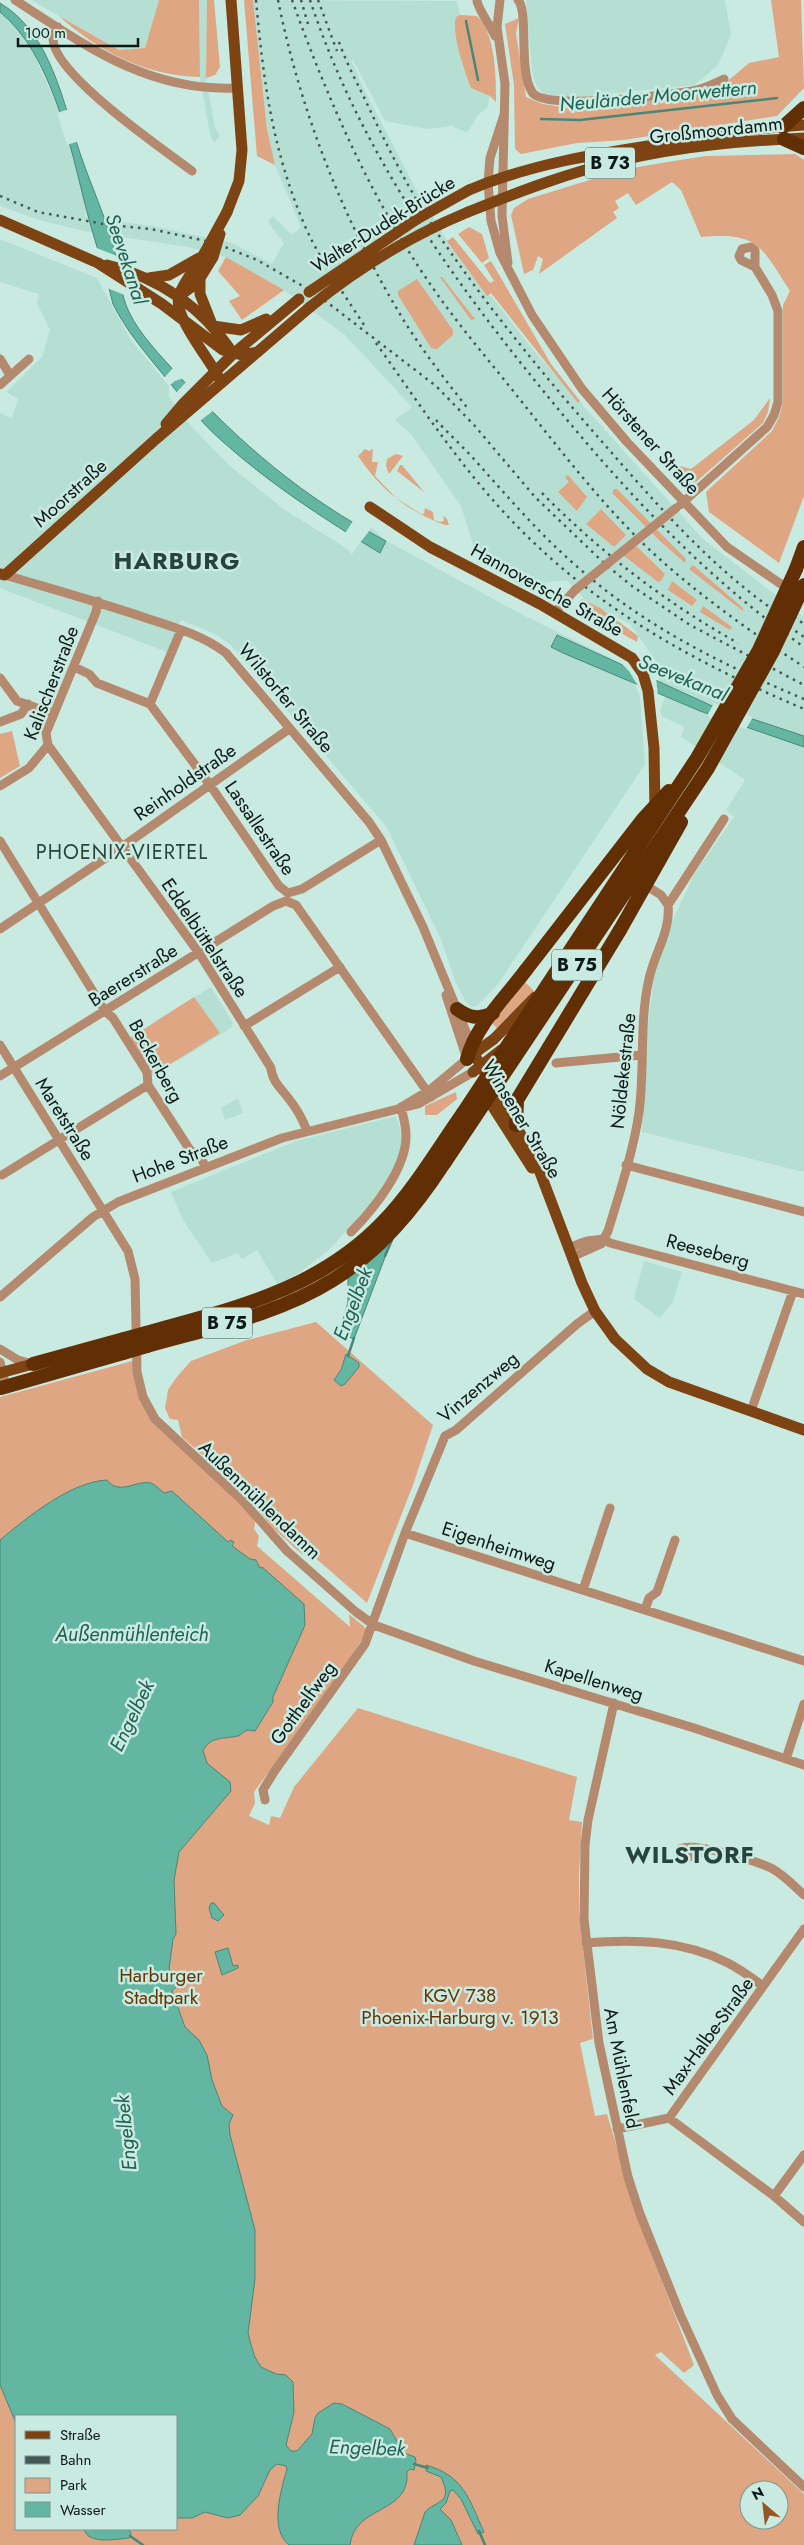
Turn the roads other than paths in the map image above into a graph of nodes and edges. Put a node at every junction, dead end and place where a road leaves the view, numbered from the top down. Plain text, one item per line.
1 (15, 0) edge
2 (231, 0) edge
3 (477, 0) edge
4 (518, 0) edge
5 (499, 4) edge
6 (482, 12) junction
7 (58, 27) junction
8 (499, 46) junction
9 (724, 79) dead end
10 (237, 88) junction
11 (804, 108) edge
12 (504, 116) junction
13 (804, 125) edge
14 (783, 133) junction
15 (804, 138) edge
16 (804, 148) edge
17 (192, 171) dead end
18 (503, 177) junction
19 (488, 182) junction
20 (503, 198) junction
21 (489, 204) junction
22 (0, 220) edge
23 (208, 256) junction
24 (755, 267) dead end
25 (510, 271) junction
26 (122, 274) junction
27 (149, 278) junction
28 (200, 278) junction
29 (179, 296) junction
30 (299, 299) junction
31 (162, 304) junction
32 (183, 321) junction
33 (213, 326) junction
34 (261, 352) junction
35 (233, 354) junction
36 (0, 359) edge
37 (29, 360) dead end
38 (238, 370) junction
39 (216, 372) junction
40 (10, 375) junction
41 (222, 384) junction
42 (0, 385) edge
43 (203, 389) junction
44 (684, 502) junction
45 (370, 507) dead end
46 (804, 546) edge
47 (3, 575) edge
48 (804, 585) edge
49 (804, 599) edge
50 (98, 601) junction
51 (555, 612) junction
52 (181, 630) junction
53 (74, 667) junction
54 (0, 678) edge
55 (28, 704) junction
56 (150, 704) junction
57 (54, 714) junction
58 (0, 722) edge
59 (288, 729) junction
60 (48, 745) junction
61 (697, 758) junction
62 (708, 768) junction
63 (210, 785) junction
64 (0, 786) edge
65 (724, 819) dead end
66 (381, 840) junction
67 (0, 841) edge
68 (122, 847) junction
69 (629, 874) junction
70 (287, 897) junction
71 (39, 904) junction
72 (668, 905) junction
73 (0, 929) edge
74 (199, 953) junction
75 (574, 956) junction
76 (340, 967) junction
77 (441, 971) junction
78 (457, 1009) junction
79 (106, 1011) junction
80 (493, 1012) junction
81 (244, 1026) junction
82 (0, 1045) edge
83 (471, 1052) junction
84 (641, 1055) junction
85 (556, 1063) dead end
86 (14, 1068) junction
87 (477, 1070) junction
88 (0, 1076) edge
89 (148, 1085) junction
90 (429, 1094) junction
91 (401, 1108) junction
92 (516, 1125) junction
93 (307, 1131) junction
94 (59, 1140) junction
95 (626, 1165) junction
96 (206, 1168) junction
97 (2, 1175) dead end
98 (548, 1196) junction
99 (102, 1210) junction
100 (804, 1212) edge
101 (350, 1232) dead end
102 (604, 1239) junction
103 (570, 1253) junction
104 (303, 1289) junction
105 (794, 1291) junction
106 (804, 1294) edge
107 (0, 1297) edge
108 (595, 1311) junction
109 (146, 1340) junction
110 (0, 1349) edge
111 (33, 1364) junction
112 (1, 1369) edge
113 (140, 1384) joint
114 (0, 1388) edge
115 (751, 1411) junction
116 (804, 1430) edge
117 (610, 1508) dead end
118 (405, 1533) junction
119 (674, 1540) dead end
120 (583, 1590) junction
121 (645, 1610) junction
122 (374, 1625) junction
123 (804, 1661) edge
124 (614, 1703) junction
125 (804, 1704) edge
126 (786, 1759) junction
127 (804, 1765) edge
128 (265, 1800) dead end
129 (708, 1850) dead end
130 (804, 1895) edge
131 (804, 1929) edge
132 (586, 1943) junction
133 (763, 1986) junction
134 (669, 2118) junction
135 (617, 2129) junction
136 (804, 2155) edge
137 (774, 2196) junction
138 (804, 2222) edge
139 (802, 2481) edge

1 - 7 street
2 - 10 main road
3 - 6 street
4 - 9 street
5 - 6 street
5 - 8 street
6 - 8 street
7 - 10 street
7 - 17 street
8 - 12 street, Hörstener Straße
10 - 23 main road, bridge
11 - 14 highway
12 - 18 street, Hörstener Straße
12 - 19 street, Hörstener Straße
13 - 14 main road, Großmoordamm / B 73
14 - 15 main road, Großmoordamm / B 73
14 - 16 highway
14 - 18 main road, Großmoordamm / B 73
14 - 20 main road, Großmoordamm / B 73
18 - 19 main road, Großmoordamm / B 73
18 - 20 street, Hörstener Straße
19 - 21 street, Hörstener Straße
19 - 30 main road, Walter-Dudek-Brücke / B 73, bridge
20 - 21 main road, Großmoordamm / B 73
20 - 25 street, Hörstener Straße
21 - 25 street, Hörstener Straße
21 - 34 main road, Walter-Dudek-Brücke / B 73, bridge
22 - 26 main road
23 - 27 main road
23 - 28 main road
23 - 29 main road
24 - 44 street
25 - 44 street, Hörstener Straße
26 - 27 main road
26 - 31 main road
27 - 29 main road
28 - 29 main road
28 - 33 main road
29 - 31 main road
29 - 32 main road
29 - 33 main road
30 - 33 main road, Walter-Dudek-Brücke / B 73
30 - 35 main road, Walter-Dudek-Brücke
31 - 32 main road
32 - 35 main road
32 - 39 main road
33 - 35 main road
34 - 35 main road
34 - 38 main road, Walter-Dudek-Brücke
35 - 38 main road
35 - 39 main road, Walter-Dudek-Brücke
36 - 40 street
37 - 40 street
38 - 41 main road, Walter-Dudek-Brücke
39 - 41 main road
39 - 43 main road, Moorstraße
40 - 42 street
41 - 43 main road, Moorstraße
43 - 47 main road, Moorstraße
44 - 49 street, Hörstener Straße
44 - 51 street, bridge
45 - 51 main road, Hannoversche Straße
46 - 61 highway, B 75, bridge
47 - 50 street, Wilstorfer Straße
48 - 62 highway, B 75, bridge
50 - 52 street, Wilstorfer Straße
50 - 53 street, Kalischerstraße
51 - 69 main road, Hannoversche Straße
52 - 56 street
52 - 59 street, Wilstorfer Straße
53 - 56 street
53 - 57 street, Kalischerstraße
54 - 55 street
55 - 57 street
55 - 58 street
56 - 63 street, Lassallestraße
57 - 60 street, Kalischerstraße
59 - 63 street, Reinholdstraße
59 - 66 street, Wilstorfer Straße
60 - 64 street, Kalischerstraße
60 - 68 street, Eddelbüttelstraße
61 - 80 highway, B 75, bridge
61 - 104 highway, B 75, bridge
62 - 92 highway, B 75, bridge
62 - 104 highway, B 75, bridge
63 - 68 street, Reinholdstraße
63 - 70 street, Lassallestraße
65 - 72 street, Nöldekestraße
66 - 70 street, Baererstraße
66 - 77 street, Wilstorfer Straße
67 - 71 street, Beckerberg
68 - 71 street, Reinholdstraße
68 - 74 street, Eddelbüttelstraße
69 - 72 street
69 - 75 main road, Hannoversche Straße
70 - 74 street, Baererstraße
70 - 76 street, Lassallestraße
71 - 73 street, Reinholdstraße
71 - 79 street, Beckerberg
72 - 84 street, Nöldekestraße
74 - 79 street, Baererstraße
74 - 81 street, Eddelbüttelstraße
75 - 83 main road, Hannoversche Straße
75 - 87 main road, Hannoversche Straße
76 - 81 street
76 - 90 street, Lassallestraße
77 - 78 street, Wilstorfer Straße
77 - 83 street, Wilstorfer Straße
78 - 80 highway
78 - 83 street, Wilstorfer Straße
79 - 86 street, Baererstraße
79 - 89 street, Beckerberg
80 - 83 highway, B 75
81 - 93 street, Eddelbüttelstraße
82 - 86 street, Maretstraße
83 - 87 main road, Winsener Straße
83 - 90 street, Hohe Straße
84 - 85 street
84 - 95 street, Nöldekestraße
86 - 88 street, Baererstraße
86 - 94 street, Maretstraße
87 - 90 street, Hohe Straße
87 - 92 main road, Winsener Straße
87 - 98 main road, Winsener Straße
89 - 94 street
89 - 96 street, Beckerberg
90 - 91 street, Hohe Straße
91 - 93 street, Hohe Straße
91 - 101 street
92 - 98 main road, Winsener Straße
93 - 96 street, Hohe Straße
94 - 97 street
94 - 99 street, Maretstraße
95 - 100 street
95 - 102 street, Nöldekestraße
96 - 99 street, Hohe Straße
98 - 103 main road, Winsener Straße
99 - 107 street, Hohe Straße
99 - 113 street, Maretstraße
102 - 103 street
102 - 105 street, Reeseberg
103 - 108 main road, Winsener Straße
104 - 109 highway, B 75
105 - 106 street, Reeseberg
105 - 115 street
108 - 115 main road, Winsener Straße
108 - 118 street, Vinzenzweg
109 - 111 highway, B 75, bridge
109 - 114 highway, B 75, bridge
110 - 111 street
111 - 112 main road, B 75
112 - 114 street
113 - 122 street, Außenmühlendamm
115 - 116 main road, Winsener Straße
117 - 120 street
118 - 120 street, Eigenheimweg
118 - 122 street, Vinzenzweg
119 - 121 street
120 - 121 street, Eigenheimweg
121 - 123 street, Eigenheimweg
122 - 124 street, Kapellenweg
122 - 128 street, Gotthelfweg
124 - 126 street, Kapellenweg
124 - 132 street, Am Mühlenfeld
125 - 126 street
126 - 127 street, Kapellenweg
129 - 130 street
131 - 133 street, Max-Halbe-Straße
132 - 133 street
132 - 135 street, Am Mühlenfeld
133 - 134 street, Max-Halbe-Straße
134 - 135 street, Max-Halbe-Straße
134 - 137 street
135 - 139 street, Am Mühlenfeld
136 - 137 street
137 - 138 street

